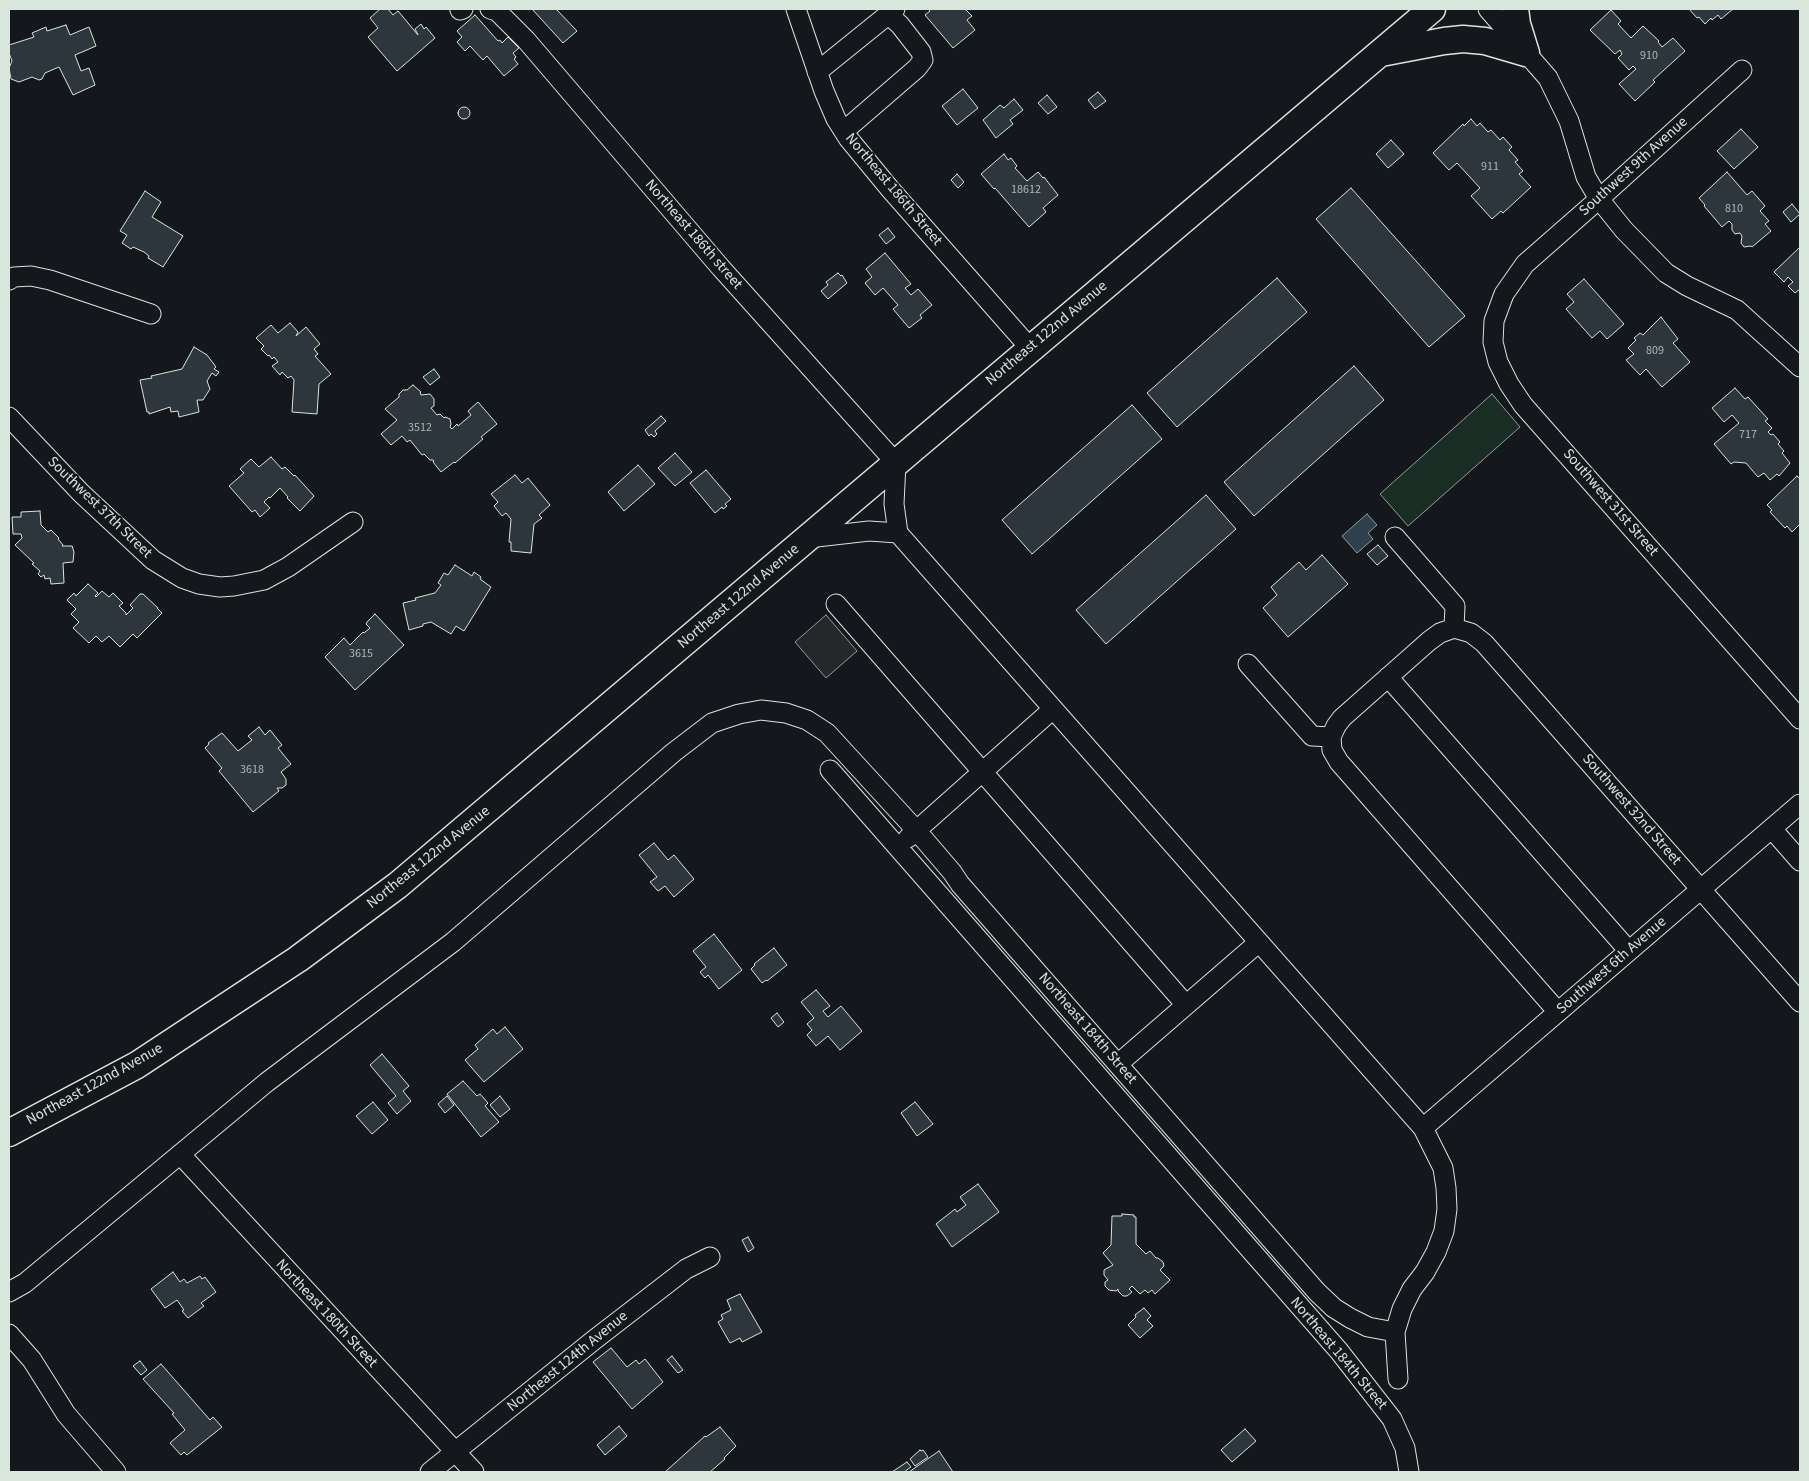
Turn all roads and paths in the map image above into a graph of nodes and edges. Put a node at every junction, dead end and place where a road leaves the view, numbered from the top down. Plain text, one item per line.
1 (490, 9) edge
2 (796, 9) edge
3 (1432, 9) edge
4 (1488, 9) edge
5 (1516, 9) edge
6 (892, 12) edge
7 (1380, 53) junction
8 (1526, 53) junction
9 (1742, 70) dead end
10 (817, 72) junction
11 (844, 131) junction
12 (1599, 199) junction
13 (1525, 264) joint
14 (9, 280) edge
15 (151, 314) dead end
16 (1030, 348) junction
17 (1800, 367) edge
18 (9, 417) edge
19 (896, 463) junction
20 (353, 522) dead end
21 (898, 533) junction
22 (1395, 537) dead end
23 (808, 538) junction
24 (836, 604) dead end
25 (1454, 628) junction
26 (1248, 664) dead end
27 (1388, 677) junction
28 (1053, 709) junction
29 (1800, 719) edge
30 (1331, 737) junction
31 (830, 770) dead end
32 (983, 772) junction
33 (1800, 804) edge
34 (1772, 829) junction
35 (916, 830) junction
36 (897, 847) junction
37 (1800, 861) edge
38 (1701, 890) junction
39 (1258, 942) junction
40 (1629, 951) junction
41 (1800, 1002) edge
42 (1186, 1005) junction
43 (1558, 1012) junction
44 (1118, 1064) junction
45 (1423, 1128) junction
46 (9, 1133) edge
47 (180, 1154) junction
48 (710, 1257) dead end
49 (9, 1292) edge
50 (1395, 1332) junction
51 (9, 1334) edge
52 (1398, 1379) dead end
53 (455, 1453) junction
54 (116, 1472) edge
55 (430, 1472) edge
56 (474, 1472) edge
57 (1409, 1472) edge

1 - 19 street, Northeast 186th street
2 - 10 street, Northeast 186th Street
3 - 7 highway, Northeast 122nd Avenue
4 - 8 street
5 - 8 highway
6 - 10 street
6 - 11 street
7 - 8 highway
7 - 16 highway, Northeast 122nd Avenue
8 - 12 street
9 - 12 street, Southwest 9th Avenue
10 - 11 street, Northeast 186th Street
11 - 16 street, Northeast 186th Street
12 - 13 street, Southwest 9th Avenue
12 - 17 street
13 - 29 street, Southwest 31st Street
14 - 15 street
16 - 19 highway, Northeast 122nd Avenue
18 - 20 street, Southwest 37th Street
19 - 21 street
19 - 23 highway, Northeast 122nd Avenue
21 - 23 street
21 - 28 street
22 - 25 street
23 - 46 highway, Northeast 122nd Avenue
24 - 32 street
25 - 27 street
25 - 38 street, Southwest 32nd Street
26 - 30 street
27 - 30 street
27 - 40 street
28 - 32 street
28 - 39 street
30 - 43 street
31 - 36 street, Northeast 184th Street
32 - 35 street
32 - 42 street
33 - 34 street, Southwest 6th Avenue
34 - 37 street
34 - 38 street, Southwest 6th Avenue
35 - 36 street
35 - 44 street, Northeast 184th Street
35 - 47 street, Northeast 184th Street
36 - 57 street, Northeast 184th Street
38 - 40 street, Southwest 6th Avenue
38 - 41 street, Southwest 32nd Street
39 - 42 street
39 - 45 street
40 - 43 street, Southwest 6th Avenue
42 - 44 street
43 - 45 street, Southwest 6th Avenue
44 - 50 street, Northeast 184th Street
45 - 50 street
47 - 49 street
47 - 53 street, Northeast 180th Street
48 - 53 street, Northeast 124th Avenue
50 - 52 street
51 - 54 street
53 - 55 street, Northeast 124th Avenue
53 - 56 street, Northeast 180th Street

